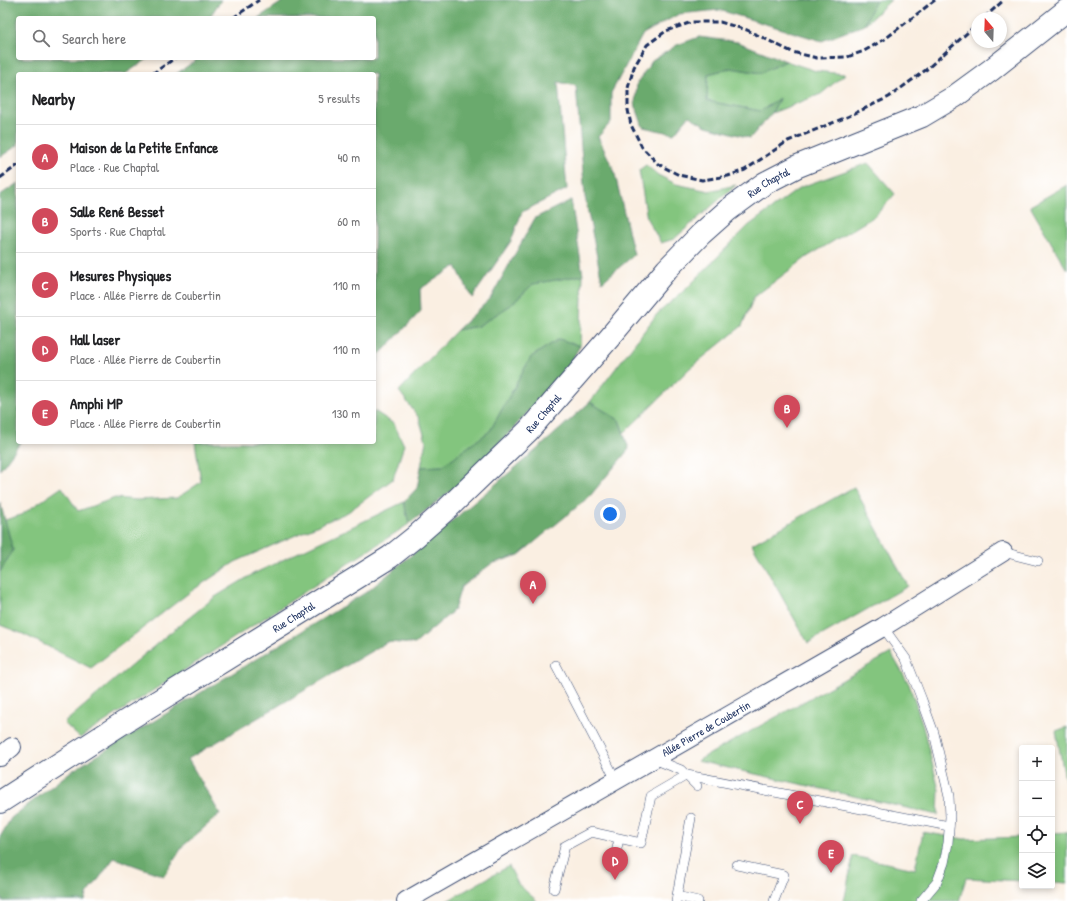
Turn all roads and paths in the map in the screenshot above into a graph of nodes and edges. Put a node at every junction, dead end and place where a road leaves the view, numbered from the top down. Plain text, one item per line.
1 (1067, 10) edge
2 (1003, 552) joint
3 (1038, 561) dead end
4 (883, 627) junction
5 (556, 665) dead end
6 (654, 759) junction
7 (687, 775) junction
8 (616, 780) junction
9 (697, 786) dead end
10 (0, 802) edge
11 (691, 818) dead end
12 (949, 826) junction
13 (619, 839) junction
14 (616, 853) dead end
15 (737, 865) dead end
16 (554, 889) dead end
17 (676, 898) edge
18 (406, 901) edge
19 (698, 901) edge
20 (774, 901) edge
21 (921, 901) edge

1 - 10 street, Rue Chaptal
2 - 3 lane
2 - 4 street, Allée Pierre de Coubertin
4 - 6 street, Allée Pierre de Coubertin
4 - 12 lane
5 - 8 lane
6 - 7 lane
6 - 8 street, Allée Pierre de Coubertin
7 - 9 lane
7 - 12 lane
7 - 13 lane
8 - 18 street, Allée Pierre de Coubertin
11 - 17 lane
12 - 21 lane
13 - 14 lane
13 - 16 lane
15 - 20 lane
17 - 19 lane

